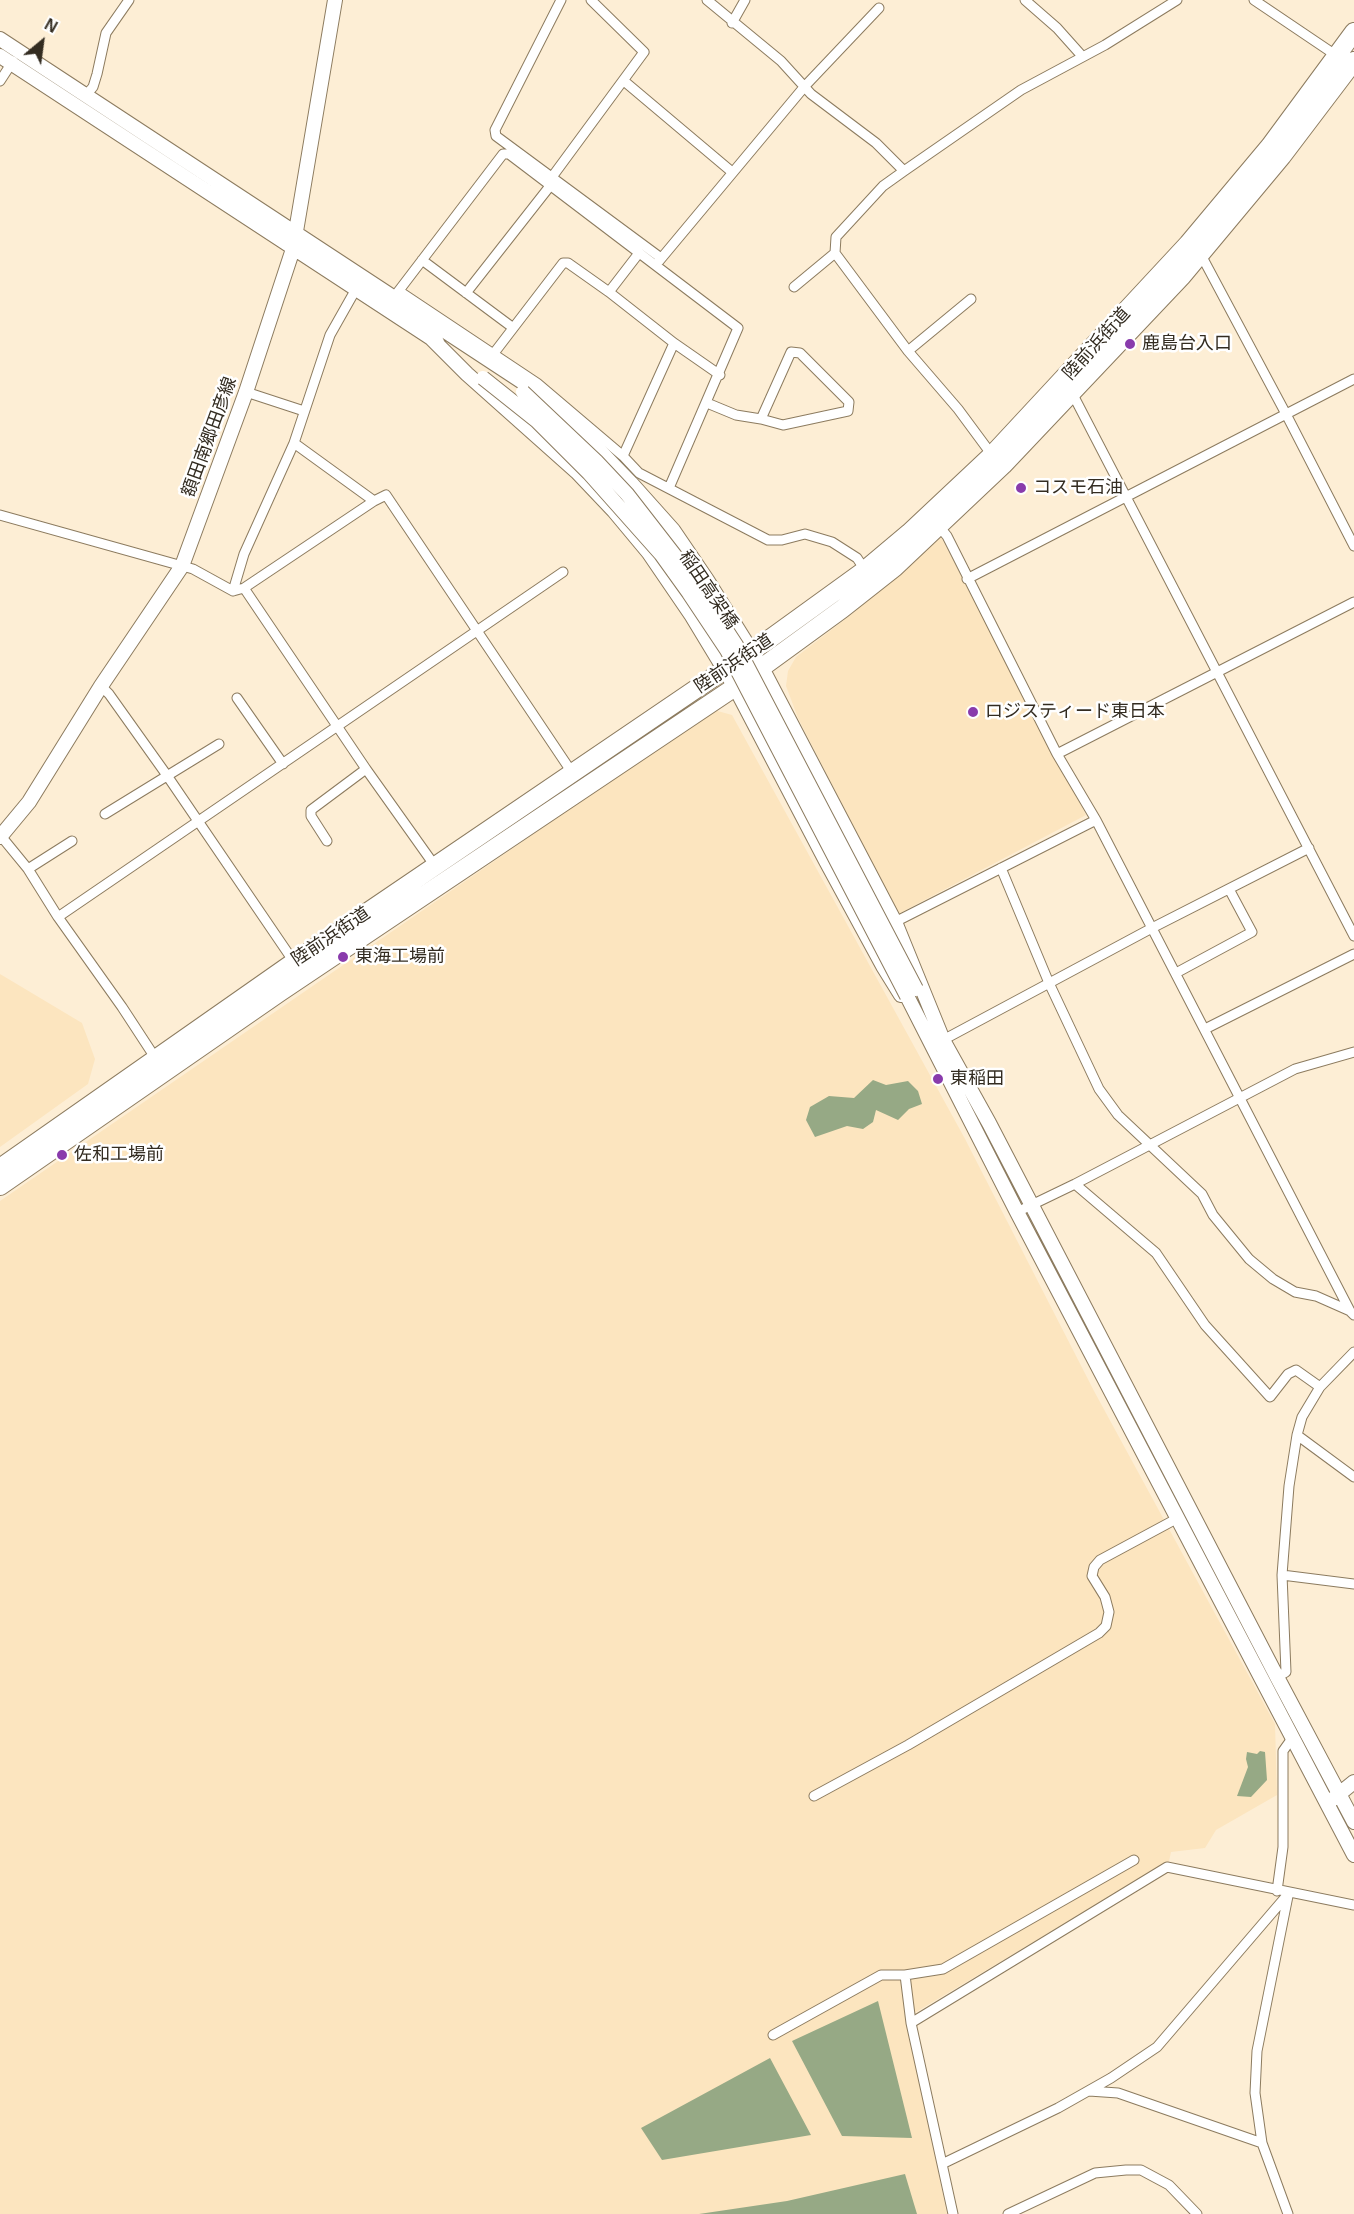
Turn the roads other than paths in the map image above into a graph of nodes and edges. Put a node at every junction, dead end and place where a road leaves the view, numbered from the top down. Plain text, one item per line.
1 (129, 0) edge
2 (335, 0) edge
3 (561, 0) edge
4 (591, 0) edge
5 (707, 0) edge
6 (745, 0) edge
7 (1025, 0) edge
8 (1177, 0) edge
9 (1254, 0) edge
10 (879, 8) dead end
11 (732, 23) junction
12 (1354, 32) edge
13 (0, 39) edge
14 (20, 52) junction
15 (1082, 56) junction
16 (1345, 59) edge
17 (6, 60) edge
18 (0, 81) edge
19 (624, 81) junction
20 (805, 86) junction
21 (86, 95) junction
22 (904, 171) junction
23 (732, 172) junction
24 (551, 181) junction
25 (295, 232) junction
26 (293, 249) junction
27 (1194, 249) junction
28 (639, 253) junction
29 (835, 253) junction
30 (422, 260) junction
31 (658, 261) junction
32 (794, 287) dead end
33 (356, 289) junction
34 (609, 292) junction
35 (466, 293) junction
36 (396, 294) junction
37 (971, 299) dead end
38 (512, 327) junction
39 (430, 337) junction
40 (674, 342) junction
41 (908, 351) junction
42 (490, 357) junction
43 (720, 375) junction
44 (1354, 379) edge
45 (1069, 387) junction
46 (246, 392) junction
47 (707, 403) junction
48 (304, 411) junction
49 (1286, 414) junction
50 (760, 419) junction
51 (294, 443) junction
52 (992, 455) junction
53 (623, 456) junction
54 (669, 488) junction
55 (1126, 496) junction
56 (374, 501) junction
57 (0, 516) edge
58 (934, 521) junction
59 (1354, 546) edge
60 (182, 566) junction
61 (865, 570) junction
62 (563, 572) dead end
63 (968, 579) junction
64 (244, 588) junction
65 (233, 591) junction
66 (1354, 602) edge
67 (477, 631) junction
68 (752, 651) junction
69 (762, 668) junction
70 (725, 670) junction
71 (1216, 672) junction
72 (101, 686) junction
73 (735, 687) junction
74 (237, 698) dead end
75 (338, 726) junction
76 (219, 744) dead end
77 (1057, 754) junction
78 (283, 764) junction
79 (366, 769) junction
80 (166, 774) junction
81 (573, 774) junction
82 (105, 814) dead end
83 (1096, 820) junction
84 (199, 822) junction
85 (1, 836) edge
86 (72, 841) dead end
87 (327, 841) dead end
88 (1309, 848) junction
89 (435, 866) junction
90 (1001, 868) junction
91 (28, 869) junction
92 (1229, 888) junction
93 (58, 917) junction
94 (895, 922) junction
95 (1152, 928) junction
96 (1354, 936) edge
97 (1354, 954) edge
98 (294, 962) junction
99 (1176, 973) junction
100 (1049, 983) junction
101 (911, 993) junction
102 (1205, 1029) junction
103 (938, 1044) junction
104 (1354, 1052) edge
105 (156, 1059) junction
106 (1240, 1099) junction
107 (1149, 1145) junction
108 (0, 1168) edge
109 (1076, 1184) junction
110 (0, 1186) edge
111 (1031, 1206) junction
112 (1017, 1212) junction
113 (1352, 1313) edge
114 (1354, 1352) edge
115 (1320, 1387) junction
116 (1297, 1435) junction
117 (1354, 1477) edge
118 (1178, 1518) junction
119 (1282, 1575) junction
120 (1354, 1584) edge
121 (1277, 1677) junction
122 (1293, 1737) junction
123 (1354, 1782) edge
124 (1340, 1795) junction
125 (814, 1796) dead end
126 (1327, 1803) junction
127 (1354, 1822) edge
128 (1354, 1855) edge
129 (1134, 1860) dead end
130 (1276, 1891) junction
131 (1289, 1893) junction
132 (1354, 1905) edge
133 (905, 1975) junction
134 (911, 2023) junction
135 (773, 2035) dead end
136 (1089, 2091) junction
137 (1262, 2143) junction
138 (942, 2164) junction
139 (953, 2214) edge
140 (1008, 2214) edge
141 (1197, 2214) edge
142 (1288, 2214) edge

1 - 21 street
2 - 25 street, 額田南郷田彦線
3 - 24 street
4 - 19 street
5 - 11 street
6 - 11 street
7 - 15 street
8 - 15 street
9 - 16 street
10 - 20 street
11 - 20 street
12 - 16 highway, 陸前浜街道
13 - 14 street
14 - 17 street
14 - 21 street
15 - 22 street
16 - 27 highway, 陸前浜街道
17 - 18 street
17 - 26 street
19 - 23 street
19 - 24 street
20 - 22 street
20 - 23 street
21 - 25 street
22 - 29 street
23 - 31 street
24 - 28 street
24 - 30 street
24 - 31 street
24 - 35 street
25 - 26 street, 額田南郷田彦線
25 - 36 street
26 - 33 street
26 - 46 street, 額田南郷田彦線
27 - 45 highway, 陸前浜街道
27 - 49 street
28 - 31 street
28 - 34 street
29 - 32 street
29 - 41 street
30 - 35 street
30 - 36 street
31 - 43 street
33 - 39 street
33 - 48 street
34 - 38 street
34 - 40 street
35 - 38 street
36 - 42 street
37 - 41 street
38 - 42 street
39 - 70 street
39 - 101 street, 稲田高架橋, bridge
40 - 43 street
40 - 53 street
41 - 52 street
42 - 53 street
42 - 68 street
42 - 101 street, 稲田高架橋, bridge
43 - 47 street
44 - 49 street
45 - 52 highway, 陸前浜街道
45 - 55 street
45 - 58 highway, 陸前浜街道
46 - 48 street
46 - 60 street, 額田南郷田彦線
47 - 50 street
47 - 54 street
48 - 51 street
49 - 55 street
49 - 59 street
50 - 50 street
51 - 56 street
51 - 65 street
52 - 58 highway, 陸前浜街道
53 - 54 street
54 - 61 street
55 - 63 street
55 - 71 street
56 - 64 street
56 - 67 street
57 - 60 street
58 - 61 highway, 陸前浜街道
58 - 63 street
58 - 69 highway, 陸前浜街道
60 - 65 street
60 - 72 street, 額田南郷田彦線
61 - 68 highway, 陸前浜街道
62 - 67 street
63 - 77 street
64 - 65 street
64 - 75 street
66 - 71 street
67 - 75 street
67 - 81 street
68 - 69 street
68 - 70 highway, 陸前浜街道
69 - 73 highway, 陸前浜街道
69 - 94 street
70 - 73 street
70 - 81 highway, 陸前浜街道
71 - 77 street
71 - 88 street
72 - 80 street
72 - 85 street, 額田南郷田彦線
73 - 103 street
73 - 110 highway, 陸前浜街道
74 - 78 street
75 - 78 street
75 - 79 street
76 - 80 street
77 - 83 street
78 - 84 street
79 - 87 street
79 - 89 street
80 - 82 street
80 - 84 street
81 - 89 highway, 陸前浜街道
83 - 90 street
83 - 95 street
84 - 93 street
84 - 98 street
85 - 91 street
86 - 91 street
88 - 92 street
88 - 96 street
89 - 98 highway, 陸前浜街道
90 - 94 street
90 - 100 street
91 - 93 street
92 - 95 street
92 - 99 street
93 - 105 street
94 - 103 street
95 - 99 street
95 - 100 street
97 - 102 street
98 - 105 highway, 陸前浜街道
99 - 102 street
100 - 103 street
100 - 107 street
101 - 103 street
102 - 106 street
103 - 111 street
103 - 112 street
104 - 106 street
105 - 108 highway, 陸前浜街道
106 - 107 street
106 - 113 street
107 - 109 street
107 - 113 street
109 - 111 street
109 - 115 street
111 - 112 street
111 - 121 street
112 - 118 street
114 - 115 street
115 - 116 street
116 - 117 street
116 - 119 street
118 - 122 street
118 - 125 street
119 - 120 street
119 - 121 street
121 - 124 street
122 - 126 street
122 - 130 street
123 - 124 street
124 - 126 street
124 - 127 street
126 - 128 street
129 - 133 street
130 - 131 street
130 - 134 street
131 - 132 street
131 - 136 street
131 - 137 street
133 - 134 street
133 - 135 street
134 - 138 street
136 - 137 street
136 - 138 street
137 - 142 street
138 - 139 street
140 - 141 street

